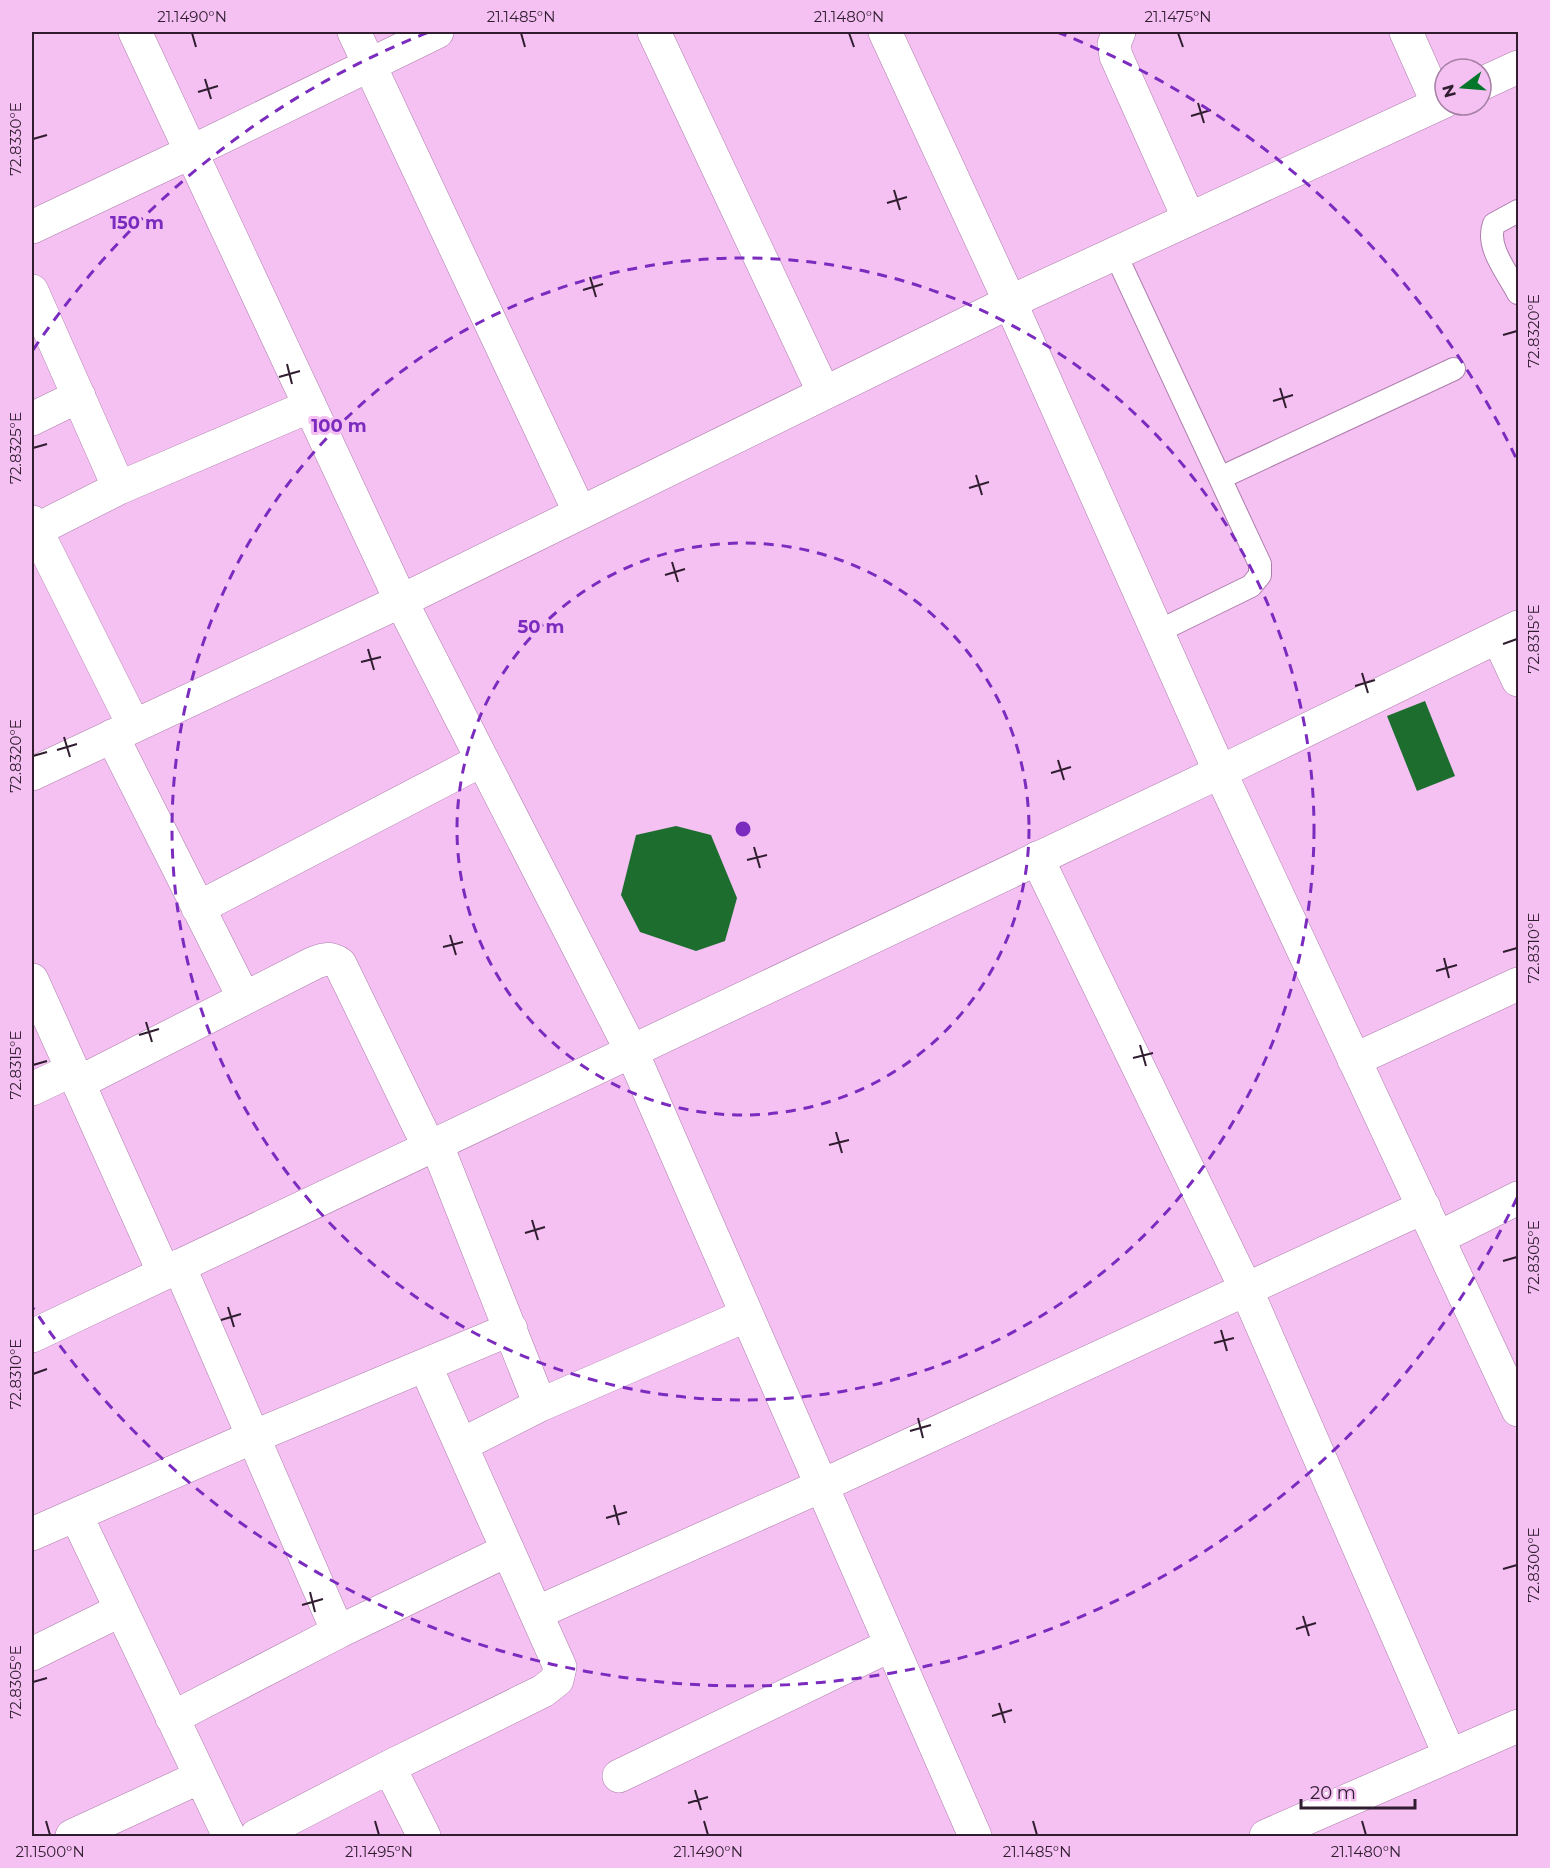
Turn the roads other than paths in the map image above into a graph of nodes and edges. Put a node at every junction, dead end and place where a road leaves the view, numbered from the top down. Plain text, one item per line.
1 (135, 32) edge
2 (354, 32) edge
3 (437, 32) edge
4 (654, 32) edge
5 (885, 32) edge
6 (1119, 32) edge
7 (1406, 32) edge
8 (370, 64) junction
9 (1518, 67) edge
10 (1493, 78) edge
11 (1433, 85) edge
12 (1433, 107) edge
13 (191, 152) junction
14 (1518, 211) edge
15 (1189, 219) junction
16 (32, 227) edge
17 (1114, 253) junction
18 (32, 291) edge
19 (1518, 293) edge
20 (1010, 302) junction
21 (1454, 369) dead end
22 (824, 393) junction
23 (79, 396) junction
24 (310, 406) junction
25 (32, 419) edge
26 (1220, 478) junction
27 (119, 488) junction
28 (580, 513) junction
29 (34, 526) edge
30 (400, 601) junction
31 (1157, 632) junction
32 (1508, 632) edge
33 (1518, 680) edge
34 (123, 731) junction
35 (482, 760) junction
36 (1220, 772) junction
37 (32, 774) edge
38 (1037, 858) junction
39 (198, 908) junction
40 (32, 980) edge
41 (1518, 984) edge
42 (244, 998) junction
43 (631, 1050) junction
44 (1354, 1059) junction
45 (75, 1076) junction
46 (32, 1089) edge
47 (432, 1145) junction
48 (1518, 1198) edge
49 (1424, 1208) junction
50 (1438, 1238) junction
51 (171, 1270) junction
52 (1246, 1289) junction
53 (747, 1315) junction
54 (511, 1329) junction
55 (32, 1336) edge
56 (425, 1365) junction
57 (540, 1405) junction
58 (1518, 1410) edge
59 (253, 1437) junction
60 (461, 1445) junction
61 (821, 1486) junction
62 (76, 1515) junction
63 (32, 1534) edge
64 (508, 1550) junction
65 (121, 1610) junction
66 (536, 1613) junction
67 (338, 1632) junction
68 (891, 1645) junction
69 (32, 1654) edge
70 (172, 1718) junction
71 (1518, 1726) edge
72 (1450, 1756) junction
73 (389, 1767) junction
74 (619, 1776) dead end
75 (200, 1777) junction
76 (72, 1836) edge
77 (229, 1836) edge
78 (256, 1836) edge
79 (424, 1836) edge
80 (975, 1836) edge
81 (1266, 1836) edge

1 - 13 street
2 - 8 street
3 - 8 street
4 - 22 street
5 - 20 street
6 - 15 street
7 - 11 street
8 - 13 street
8 - 28 street
9 - 10 street
12 - 15 street
13 - 16 street
13 - 24 street
14 - 19 lane
15 - 17 street
17 - 20 street
17 - 26 lane
18 - 23 street
20 - 22 street
20 - 31 street
21 - 26 lane
22 - 28 street
23 - 25 street
23 - 27 street
24 - 27 street
24 - 30 street
26 - 31 lane
27 - 29 street
28 - 30 street
29 - 34 street
30 - 34 street
30 - 35 street
31 - 36 street
32 - 33 street
32 - 36 street
34 - 37 street
34 - 39 street
35 - 39 street
35 - 43 street
36 - 38 street
36 - 44 street
38 - 43 street
38 - 52 street
39 - 42 street
40 - 45 street
41 - 44 street
42 - 45 street
42 - 47 street
43 - 47 street
43 - 53 street
44 - 49 street
45 - 46 street
45 - 51 street
47 - 51 street
47 - 54 street
48 - 50 street
49 - 50 street
49 - 52 street
50 - 58 street
51 - 55 street
51 - 59 street
52 - 61 street
52 - 72 street
53 - 57 street
53 - 61 street
54 - 56 street
54 - 57 street
56 - 59 street
56 - 60 street
57 - 60 street
59 - 62 street
59 - 67 street
60 - 64 street
61 - 66 street
61 - 68 street
62 - 63 street
62 - 65 street
64 - 66 street
64 - 67 street
65 - 69 street
65 - 70 street
66 - 73 street
67 - 70 street
68 - 74 street
68 - 80 street
70 - 75 street
71 - 72 street
72 - 81 street
73 - 78 street
73 - 79 street
75 - 76 street
75 - 77 street

